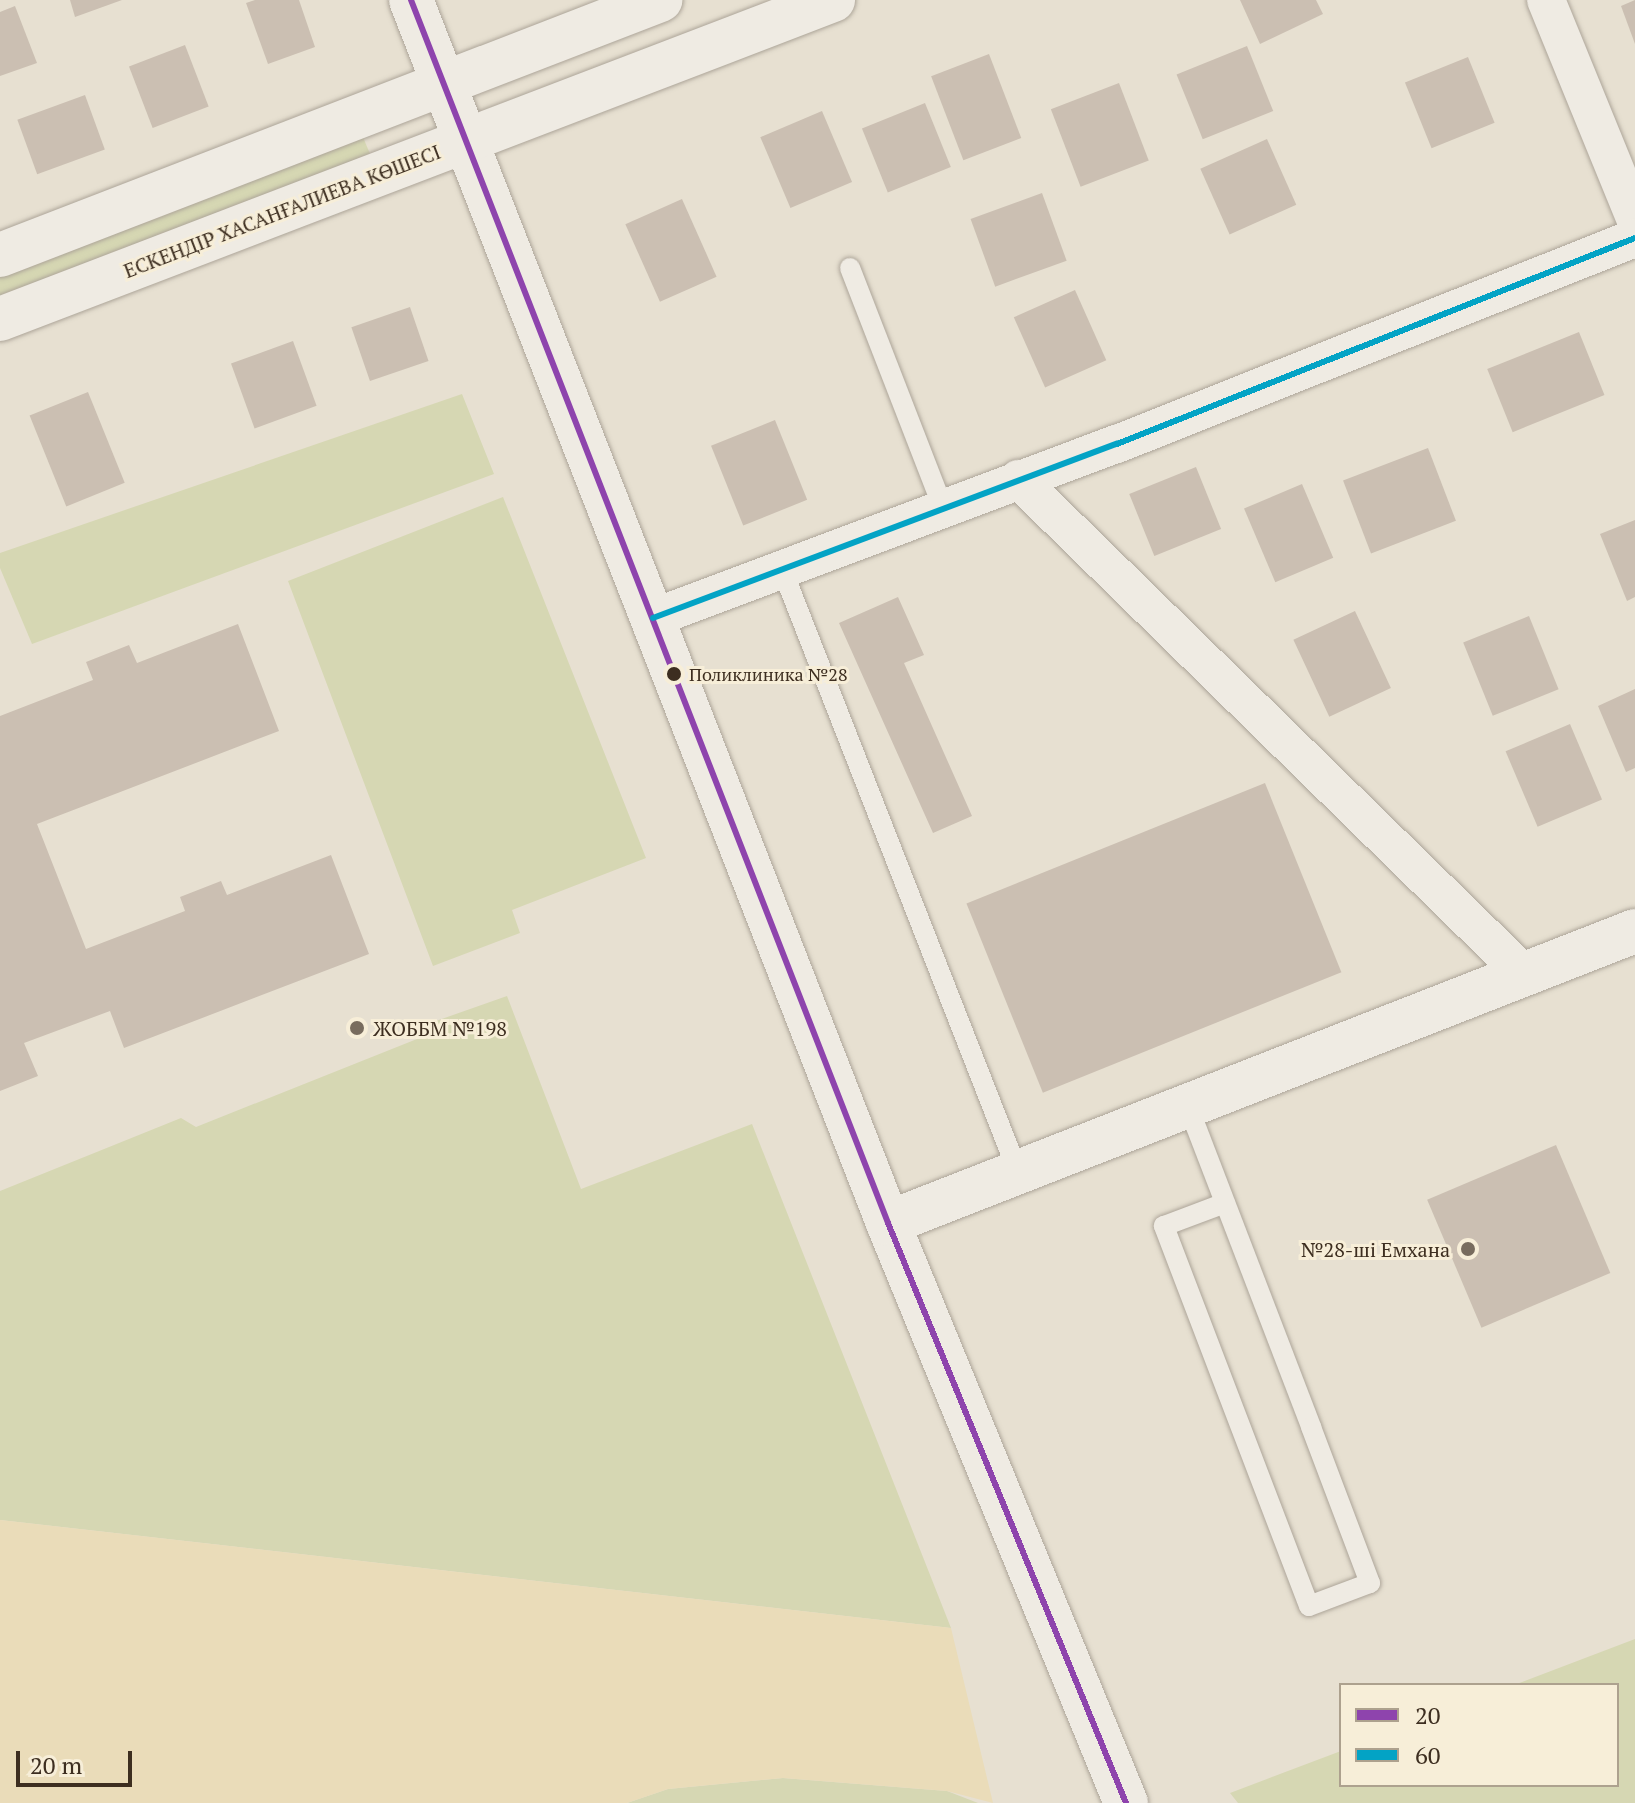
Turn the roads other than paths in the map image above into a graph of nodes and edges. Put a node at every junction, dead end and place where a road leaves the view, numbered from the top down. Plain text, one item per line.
1 (411, 0) edge
2 (660, 0) edge
3 (833, 0) edge
4 (1546, 0) edge
5 (444, 84) junction
6 (466, 140) junction
7 (1635, 218) edge
8 (1635, 238) edge
9 (0, 255) edge
10 (850, 268) dead end
11 (0, 319) edge
12 (1018, 479) junction
13 (943, 508) junction
14 (782, 569) junction
15 (653, 618) junction
16 (1635, 931) edge
17 (1525, 975) junction
18 (1188, 1106) junction
19 (1018, 1172) junction
20 (1225, 1203) junction
21 (888, 1223) junction
22 (1126, 1803) edge

1 - 5 street
2 - 5 street
3 - 6 street, ЕСКЕНДІР ХАСАНҒАЛИЕВА КӨШЕСІ
4 - 7 street
5 - 6 street
5 - 9 street
6 - 11 street, ЕСКЕНДІР ХАСАНҒАЛИЕВА КӨШЕСІ
6 - 15 street
8 - 12 street
10 - 13 lane
12 - 13 street
12 - 17 street
13 - 14 street
14 - 15 street
14 - 19 lane
15 - 21 street
16 - 17 street
17 - 18 street
18 - 19 street
18 - 20 lane
19 - 21 street
20 - 20 lane
21 - 22 street

